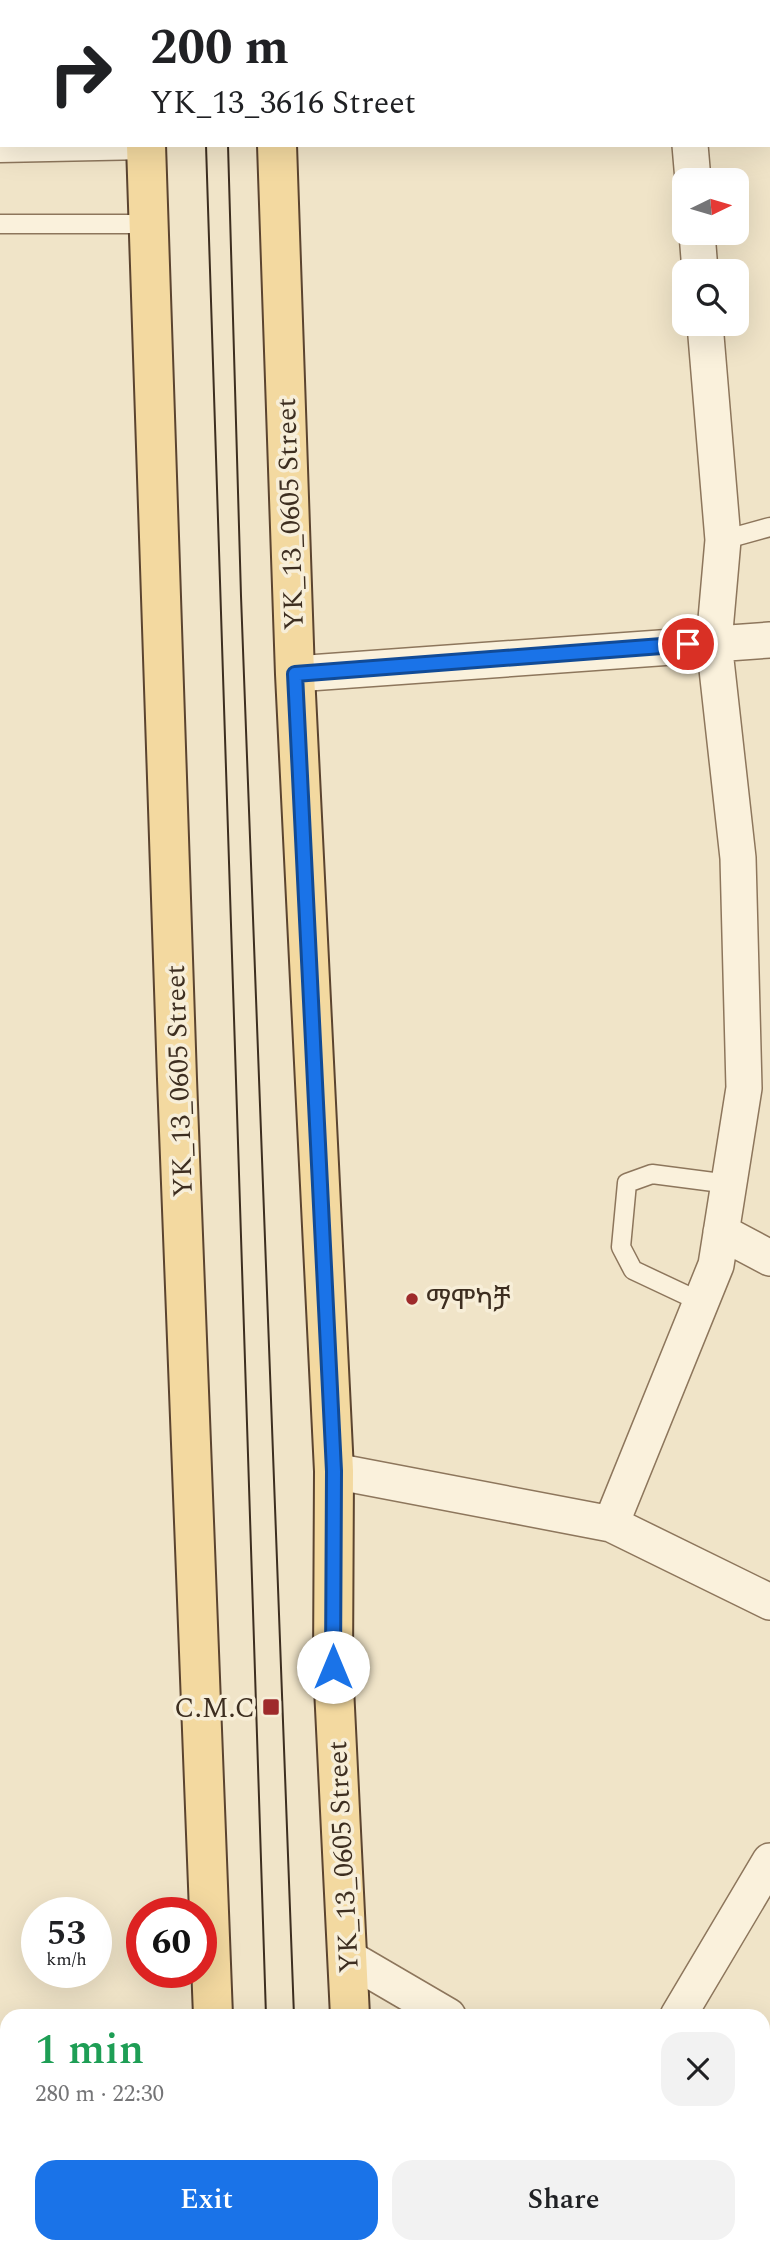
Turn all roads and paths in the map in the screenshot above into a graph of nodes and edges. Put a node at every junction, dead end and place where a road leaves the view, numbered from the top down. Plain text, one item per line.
1 (276, 147) edge
2 (690, 147) edge
3 (147, 148) edge
4 (0, 153) edge
5 (692, 168) edge
6 (0, 224) edge
7 (148, 224) junction
8 (706, 336) edge
9 (770, 527) edge
10 (723, 540) junction
11 (770, 639) edge
12 (714, 642) junction
13 (295, 674) junction
14 (729, 1184) junction
15 (722, 1232) junction
16 (770, 1258) edge
17 (701, 1302) junction
18 (334, 1471) junction
19 (611, 1524) junction
20 (770, 1602) edge
21 (770, 1861) edge
22 (347, 1957) junction
23 (213, 2009) edge
24 (351, 2009) edge
25 (436, 2009) edge
26 (682, 2009) edge

1 - 13 main road, YK_13_0605 Street
2 - 5 street
3 - 4 lane
3 - 7 main road, YK_13_0605 Street
6 - 7 lane
7 - 23 main road, YK_13_0605 Street
8 - 10 street
9 - 10 lane
10 - 12 street
11 - 12 street
12 - 13 street
12 - 14 street
13 - 18 main road, YK_13_0605 Street
14 - 15 street
14 - 17 lane
15 - 16 street
15 - 17 street
17 - 19 street
18 - 19 street
18 - 22 main road, YK_13_0605 Street
19 - 20 street
21 - 26 street
22 - 24 main road, YK_13_0605 Street
22 - 25 street

